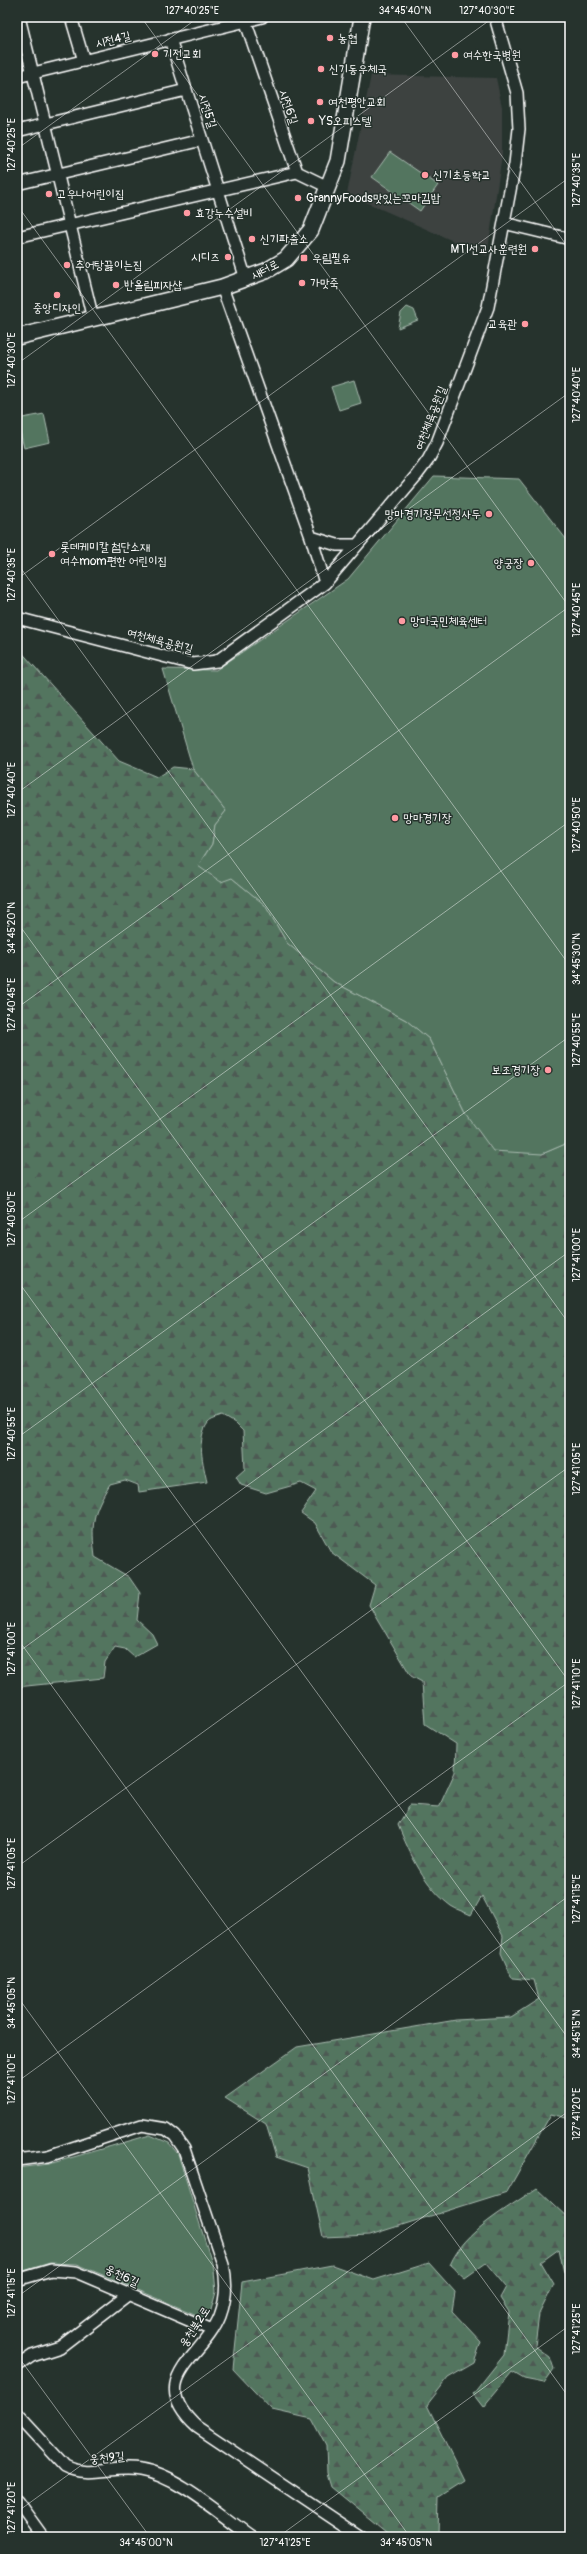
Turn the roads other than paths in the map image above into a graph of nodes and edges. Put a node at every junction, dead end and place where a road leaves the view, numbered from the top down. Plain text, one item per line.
1 (71, 17) edge
2 (262, 17) edge
3 (362, 17) edge
4 (495, 17) edge
5 (245, 19) edge
6 (19, 22) edge
7 (170, 40) junction
8 (84, 61) junction
9 (33, 73) junction
10 (17, 77) edge
11 (186, 90) junction
12 (46, 124) junction
13 (17, 131) edge
14 (202, 140) junction
15 (297, 172) junction
16 (58, 174) junction
17 (17, 184) edge
18 (328, 187) junction
19 (218, 191) junction
20 (504, 222) junction
21 (70, 225) junction
22 (17, 237) edge
23 (570, 239) edge
24 (246, 279) junction
25 (222, 287) junction
26 (93, 319) junction
27 (17, 337) edge
28 (311, 537) junction
29 (357, 545) junction
30 (325, 583) junction
31 (17, 618) edge
32 (17, 2160) edge
33 (17, 2280) edge
34 (129, 2294) junction
35 (212, 2330) junction
36 (17, 2366) edge
37 (17, 2414) edge
38 (17, 2501) edge
39 (44, 2537) edge
40 (252, 2537) edge
41 (361, 2537) edge

1 - 8 street
2 - 5 street, 시전4길
3 - 18 street, 새터로
4 - 20 street, 여천체육공원길
5 - 7 street, 시전4길
5 - 15 street, 시전6길
6 - 9 street
7 - 8 street, 시전4길
7 - 11 street, 시전5길
8 - 9 street, 시전4길
9 - 10 street, 시전4길
9 - 12 street
11 - 12 street
11 - 14 street, 시전5길
12 - 13 street
12 - 16 street
14 - 16 street
14 - 19 street, 시전5길
15 - 18 street
15 - 19 street
16 - 17 street
16 - 21 street
18 - 24 street, 새터로
19 - 21 street
19 - 24 street, 시전5길
20 - 23 street
20 - 29 street, 여천체육공원길
21 - 22 street
21 - 26 street
24 - 25 street, 새터로
25 - 26 street, 새터로
25 - 28 street
26 - 27 street, 새터로
28 - 29 street
28 - 30 street
29 - 30 street, 여천체육공원길
30 - 31 street, 여천체육공원길
32 - 35 street, 웅천북2로
33 - 34 street, 웅천6길
34 - 35 street, 웅천6길
34 - 36 street
35 - 41 street, 웅천북2로
37 - 40 street, 웅천9길
38 - 39 street

